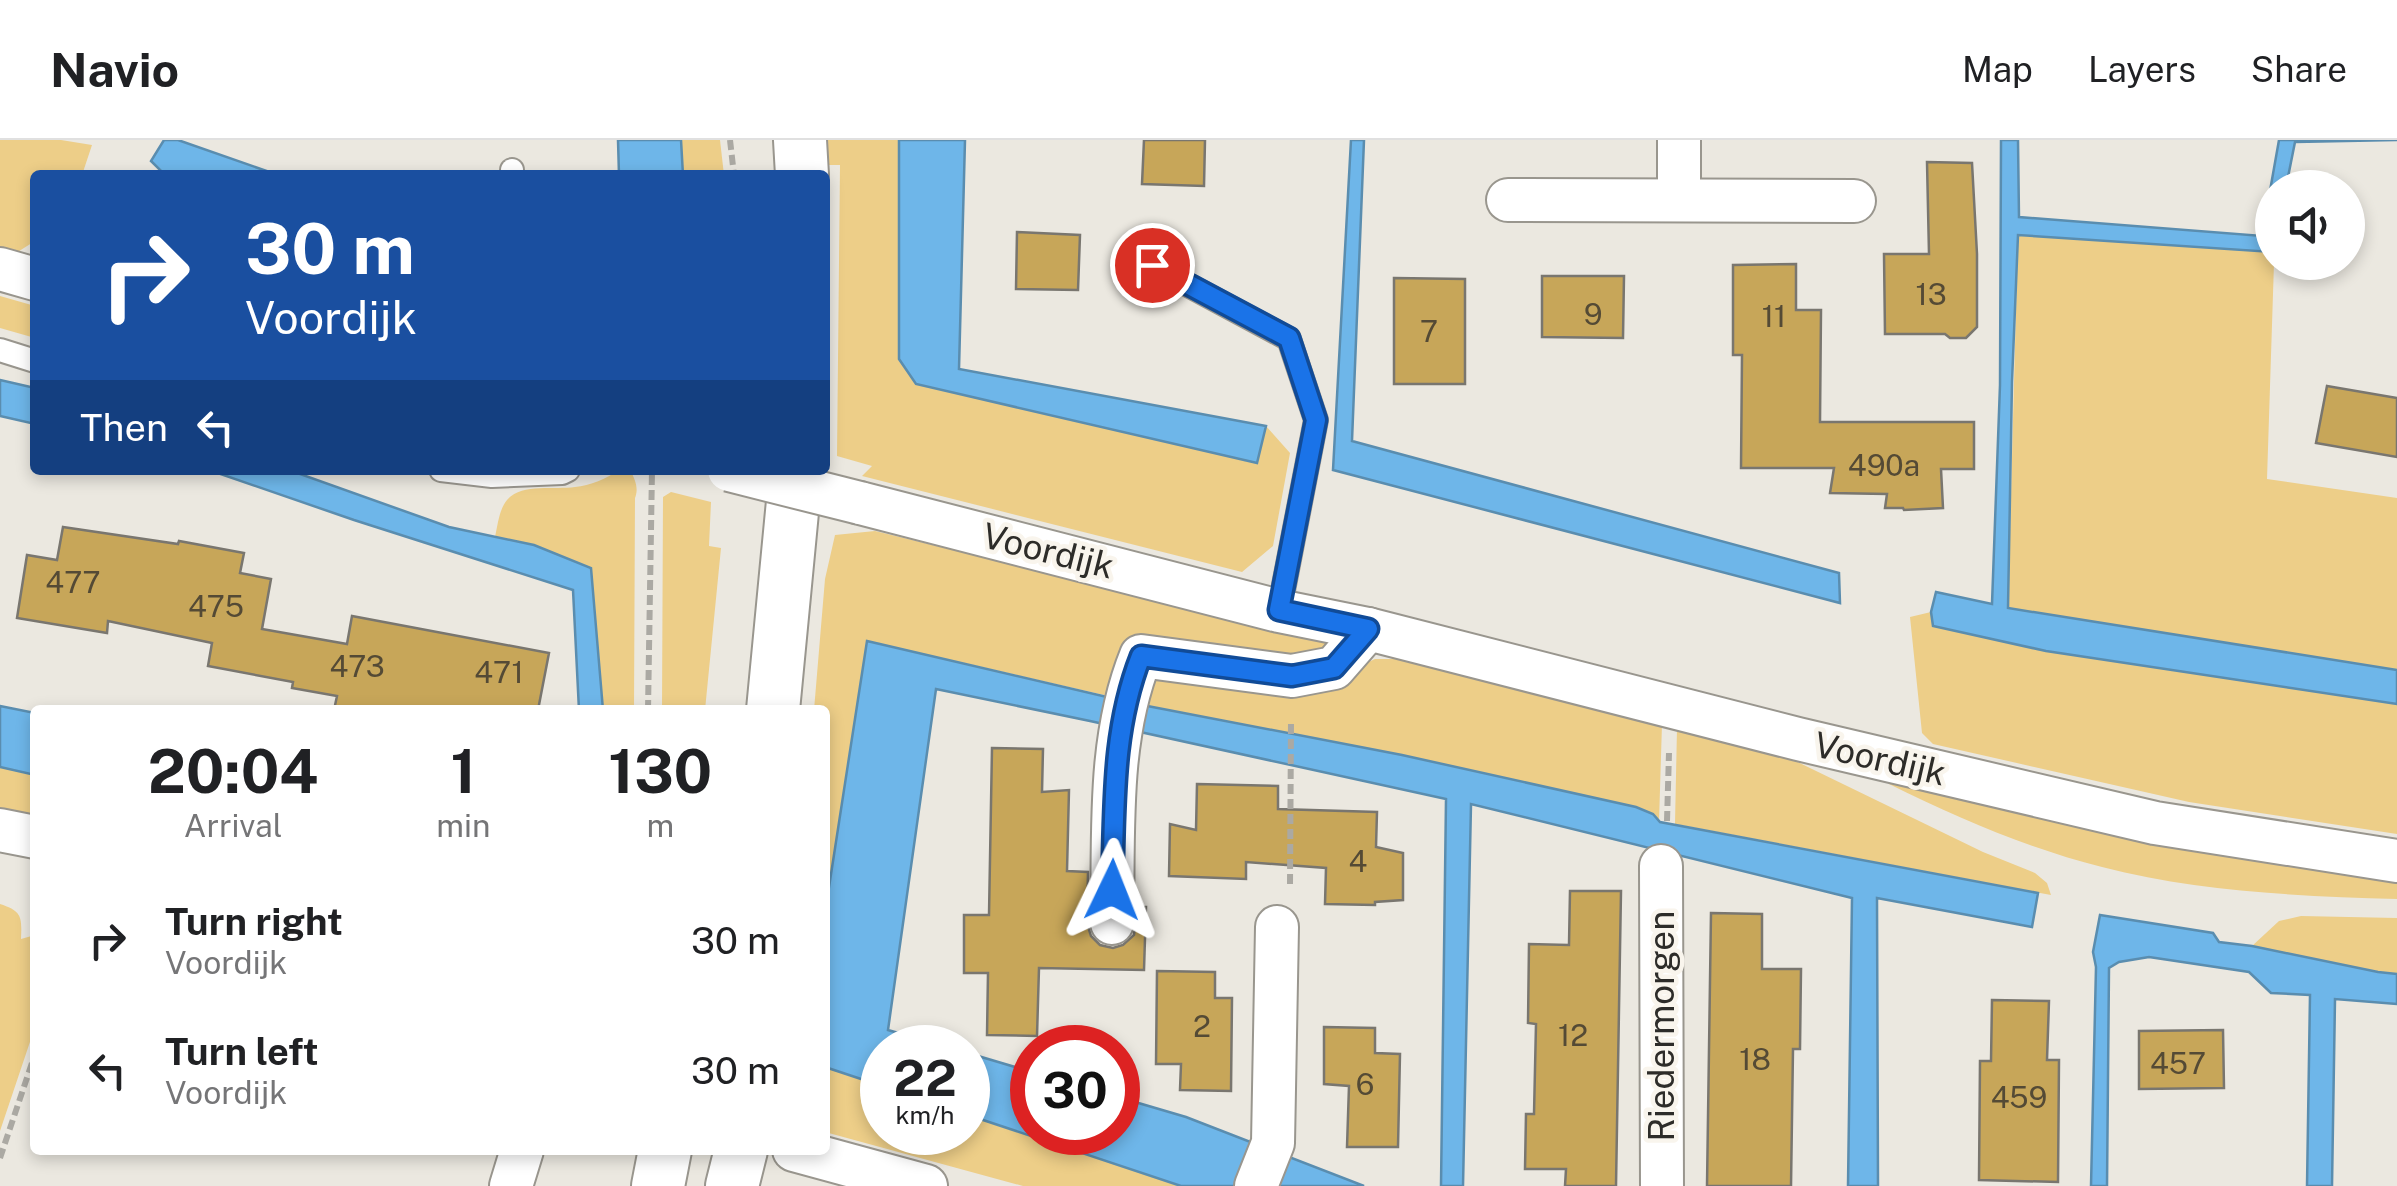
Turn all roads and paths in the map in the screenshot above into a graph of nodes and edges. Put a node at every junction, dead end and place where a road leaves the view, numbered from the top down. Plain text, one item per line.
1 (730, 140) edge
2 (800, 140) edge
3 (1679, 140) edge
4 (733, 170) edge
5 (802, 170) edge
6 (1508, 200) dead end
7 (1679, 200) junction
8 (1854, 201) dead end
9 (1152, 265) dead end
10 (0, 269) edge
11 (30, 278) edge
12 (0, 350) edge
13 (30, 359) edge
14 (484, 475) edge
15 (515, 475) edge
16 (652, 475) edge
17 (749, 475) edge
18 (796, 475) edge
19 (1279, 610) junction
20 (1368, 629) junction
21 (648, 705) edge
22 (773, 705) edge
23 (1291, 726) dead end
24 (1669, 776) dead end
25 (1667, 811) dead end
26 (0, 830) edge
27 (30, 835) edge
28 (2397, 861) edge
29 (1661, 866) dead end
30 (1112, 923) dead end
31 (1277, 928) joint
32 (30, 1069) edge
33 (520, 1155) edge
34 (664, 1155) edge
35 (740, 1155) edge
36 (812, 1155) edge
37 (0, 1158) edge
38 (511, 1186) edge
39 (658, 1186) edge
40 (732, 1186) edge
41 (926, 1186) edge
42 (1256, 1186) edge
43 (1662, 1186) edge

1 - 4 path
2 - 5 street
3 - 7 street
6 - 7 street
7 - 8 street
9 - 19 lane
10 - 11 street
12 - 13 lane
14 - 15 lane
16 - 21 path
17 - 19 street, Voordijk, bridge
18 - 22 street
19 - 20 street, Voordijk
20 - 28 street, Voordijk
20 - 30 street
23 - 31 path
24 - 25 path
26 - 27 street
29 - 43 street, Riedermorgen
31 - 42 street
32 - 37 path
33 - 38 street
34 - 39 street
35 - 40 street
36 - 41 street

